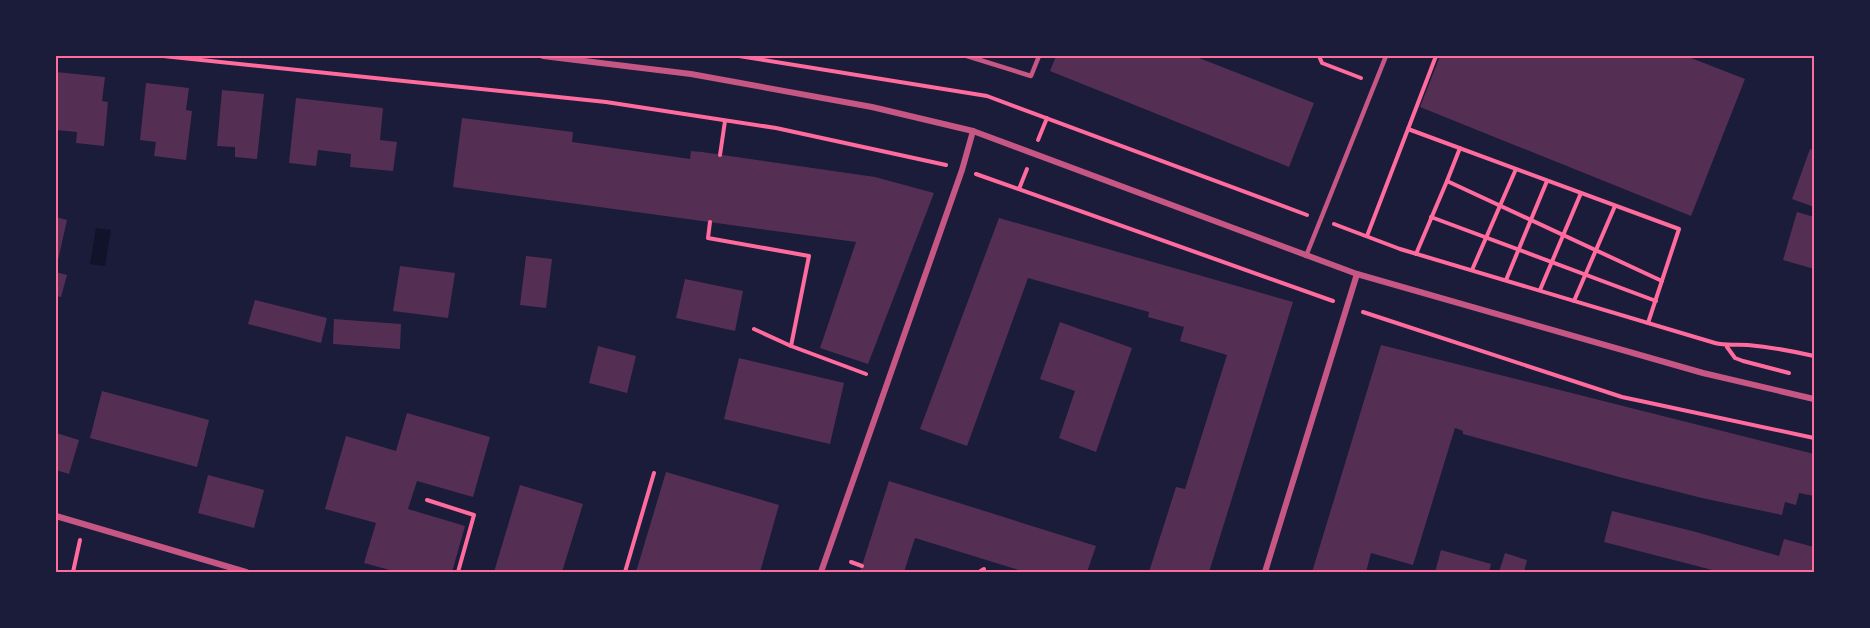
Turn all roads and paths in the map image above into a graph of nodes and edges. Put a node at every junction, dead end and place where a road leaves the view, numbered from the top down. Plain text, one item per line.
1 (163, 56) edge
2 (543, 56) edge
3 (739, 56) edge
4 (967, 56) edge
5 (1039, 56) edge
6 (1318, 56) edge
7 (1386, 56) edge
8 (1436, 56) edge
9 (1374, 84) junction
10 (725, 121) junction
11 (1408, 129) junction
12 (973, 131) junction
13 (1460, 148) junction
14 (720, 155) dead end
15 (1516, 169) junction
16 (962, 170) junction
17 (1447, 181) junction
18 (1547, 181) junction
19 (1581, 193) junction
20 (1500, 206) junction
21 (1615, 206) junction
22 (1431, 217) junction
23 (1531, 220) junction
24 (1322, 221) junction
25 (710, 222) dead end
26 (1563, 235) junction
27 (1367, 236) junction
28 (1486, 237) junction
29 (1518, 249) junction
30 (1596, 250) junction
31 (1416, 254) junction
32 (1306, 256) junction
33 (1552, 262) junction
34 (1472, 270) junction
35 (1357, 274) junction
36 (1586, 275) junction
37 (1506, 280) junction
38 (1662, 281) junction
39 (1540, 290) junction
40 (1574, 301) junction
41 (1656, 301) junction
42 (1347, 306) junction
43 (1648, 323) junction
44 (754, 329) dead end
45 (791, 345) junction
46 (1726, 346) junction
47 (1815, 356) edge
48 (866, 374) dead end
49 (1794, 374) dead end
50 (1815, 399) edge
51 (1815, 438) edge
52 (654, 473) dead end
53 (427, 500) dead end
54 (56, 516) edge
55 (85, 525) junction
56 (851, 562) dead end
57 (862, 566) dead end
58 (984, 569) dead end
59 (73, 573) edge
60 (246, 573) edge
61 (458, 573) edge
62 (625, 573) edge
63 (821, 573) edge
64 (979, 573) edge
65 (1265, 573) edge

1 - 10 path
2 - 12 street
3 - 24 path
4 - 5 lane
6 - 9 path
7 - 9 lane
8 - 11 path
9 - 24 lane
10 - 14 path
10 - 16 path
11 - 13 path
11 - 27 path
12 - 16 street
12 - 32 street
13 - 15 path
13 - 17 path
15 - 18 path
15 - 20 path
16 - 42 path
16 - 63 street
17 - 20 path
17 - 22 path
18 - 19 path
18 - 23 path
19 - 21 path
19 - 26 path
20 - 23 path
20 - 28 path
21 - 30 path
21 - 38 path
22 - 28 path
22 - 31 path
23 - 26 path
23 - 29 path
24 - 27 path
24 - 32 lane
25 - 45 path
26 - 30 path
26 - 33 path
27 - 31 path
28 - 29 path
28 - 34 path
29 - 33 path
29 - 37 path
30 - 36 path
30 - 38 path
31 - 34 path
32 - 35 street
33 - 36 path
33 - 39 path
34 - 37 path
35 - 42 street
35 - 50 street
36 - 40 path
36 - 41 path
37 - 39 path
38 - 41 path
39 - 40 path
40 - 43 path
41 - 43 path
42 - 51 path
42 - 65 street
43 - 46 path
44 - 45 path
45 - 48 path
46 - 47 path
46 - 49 path
52 - 62 path
53 - 61 path
54 - 55 street
55 - 59 path
55 - 60 street
56 - 57 path
58 - 64 path

